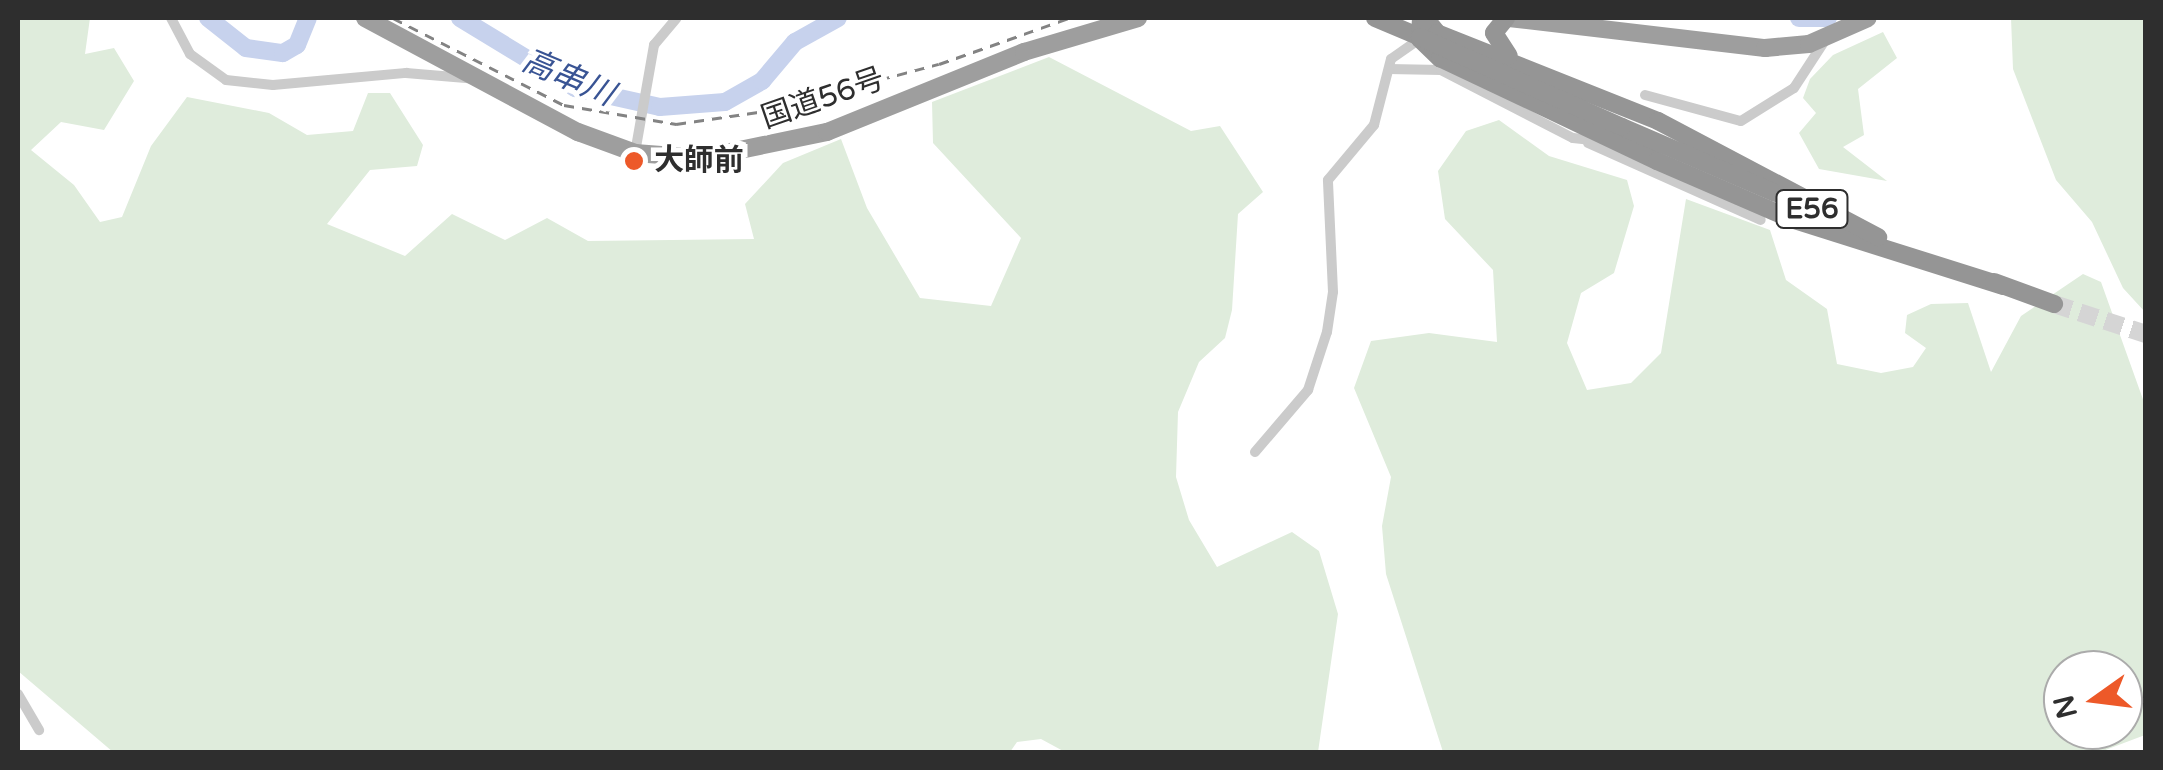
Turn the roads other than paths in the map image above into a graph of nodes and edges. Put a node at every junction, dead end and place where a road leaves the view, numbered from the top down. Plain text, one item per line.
1 (171, 18) edge
2 (365, 18) edge
3 (677, 18) edge
4 (1138, 18) edge
5 (1375, 18) edge
6 (1508, 18) edge
7 (1868, 18) edge
8 (1423, 28) edge
9 (1826, 38) junction
10 (1522, 64) junction
11 (1389, 68) junction
12 (479, 79) junction
13 (1645, 95) dead end
14 (635, 153) junction
15 (1760, 220) dead end
16 (1878, 238) junction
17 (2004, 286) junction
18 (2054, 304) tunnel mouth
19 (1256, 452) dead end
20 (18, 694) edge
21 (40, 730) dead end

1 - 12 street
2 - 12 highway, 国道56号
3 - 14 street
4 - 14 highway, 国道56号
5 - 8 highway, E56
6 - 9 highway
6 - 10 highway
7 - 9 highway
8 - 10 highway
8 - 11 street
8 - 16 highway, E56, bridge
8 - 17 highway
9 - 13 street
10 - 16 highway
11 - 15 street
11 - 19 street
12 - 14 highway, 国道56号
16 - 17 highway, E56
17 - 18 highway, E56
20 - 21 street

